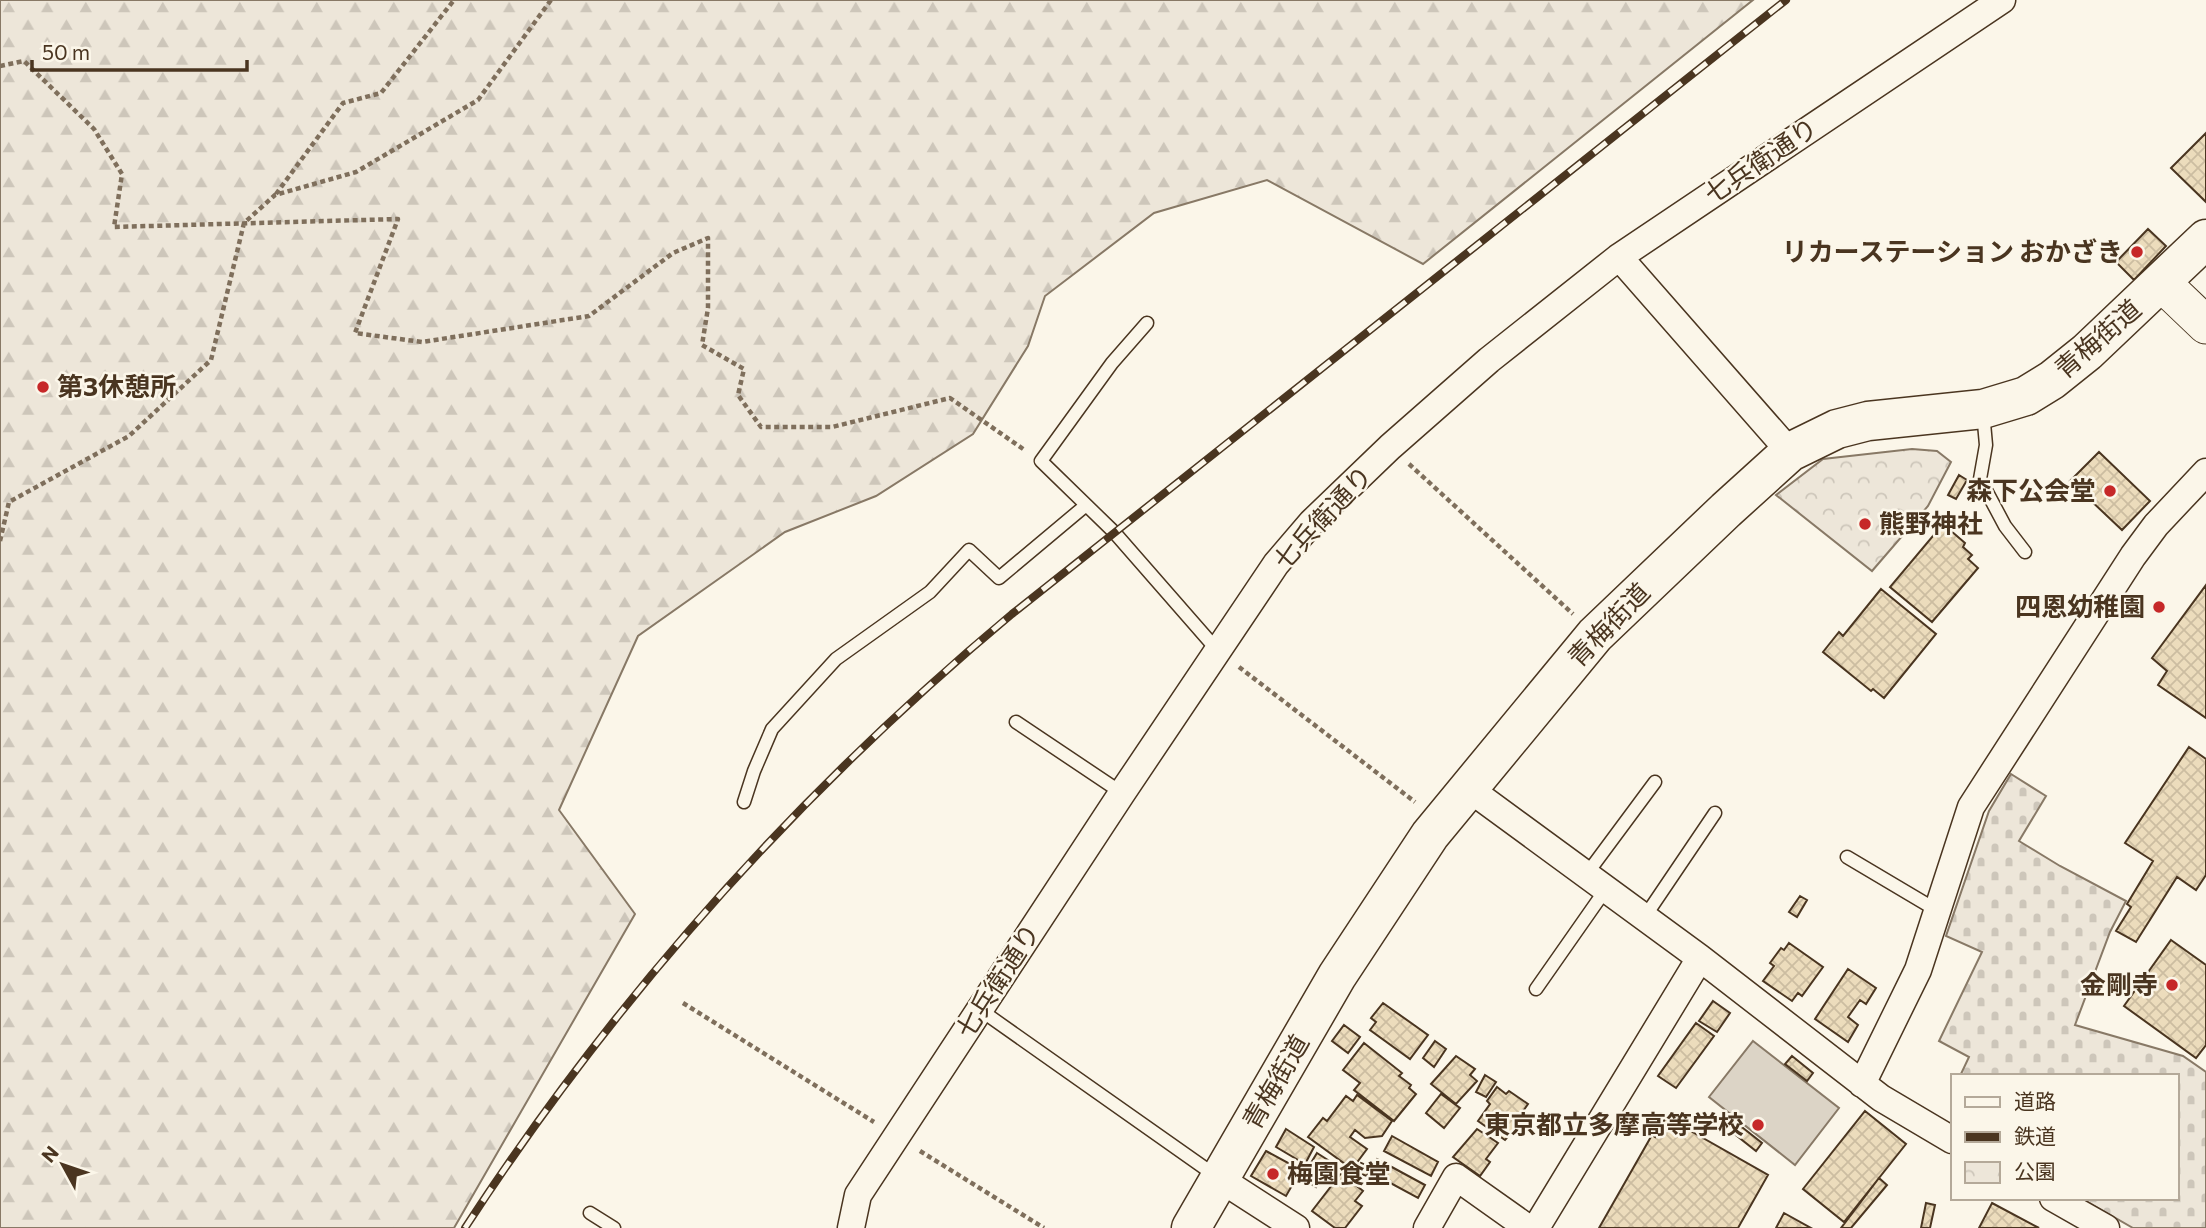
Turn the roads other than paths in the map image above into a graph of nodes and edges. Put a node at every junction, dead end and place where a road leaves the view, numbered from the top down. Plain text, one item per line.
1 (2002, 0) edge
2 (2206, 239) edge
3 (1619, 257) junction
4 (2162, 283) junction
5 (1147, 323) dead end
6 (2206, 325) edge
7 (1983, 409) junction
8 (1790, 452) junction
9 (2206, 472) edge
10 (1085, 506) junction
11 (2025, 552) dead end
12 (1219, 651) junction
13 (1016, 722) dead end
14 (1655, 782) dead end
15 (1468, 788) junction
16 (1122, 793) junction
17 (744, 802) dead end
18 (1714, 813) dead end
19 (1847, 856) dead end
20 (1596, 882) junction
21 (1938, 911) junction
22 (1644, 918) junction
23 (1700, 958) junction
24 (1536, 989) dead end
25 (979, 1009) junction
26 (1861, 1084) junction
27 (1951, 1139) edge
28 (1220, 1178) junction
29 (2057, 1200) edge
30 (590, 1213) dead end
31 (614, 1228) edge
32 (851, 1228) edge
33 (1191, 1228) edge
34 (1296, 1228) edge
35 (1427, 1228) edge
36 (1528, 1228) edge
37 (1536, 1228) edge
38 (2106, 1228) edge

1 - 3 street, 七兵衛通り
2 - 4 highway, 青梅街道
3 - 8 street
3 - 12 street, 七兵衛通り
4 - 6 street
4 - 7 highway, 青梅街道
5 - 10 lane
7 - 8 highway, 青梅街道
7 - 11 lane
8 - 15 highway, 青梅街道
9 - 21 street
10 - 12 lane
10 - 17 lane
12 - 16 street, 七兵衛通り
13 - 16 lane
14 - 20 lane
15 - 20 street
15 - 28 highway, 青梅街道
16 - 25 street, 七兵衛通り
18 - 22 lane
19 - 21 lane
20 - 22 street
20 - 24 lane
21 - 26 street
22 - 23 street
23 - 26 street
23 - 37 street
25 - 28 lane
25 - 32 street, 七兵衛通り
26 - 27 street
28 - 33 highway, 青梅街道
28 - 34 street
29 - 38 street
30 - 31 lane
35 - 36 street

